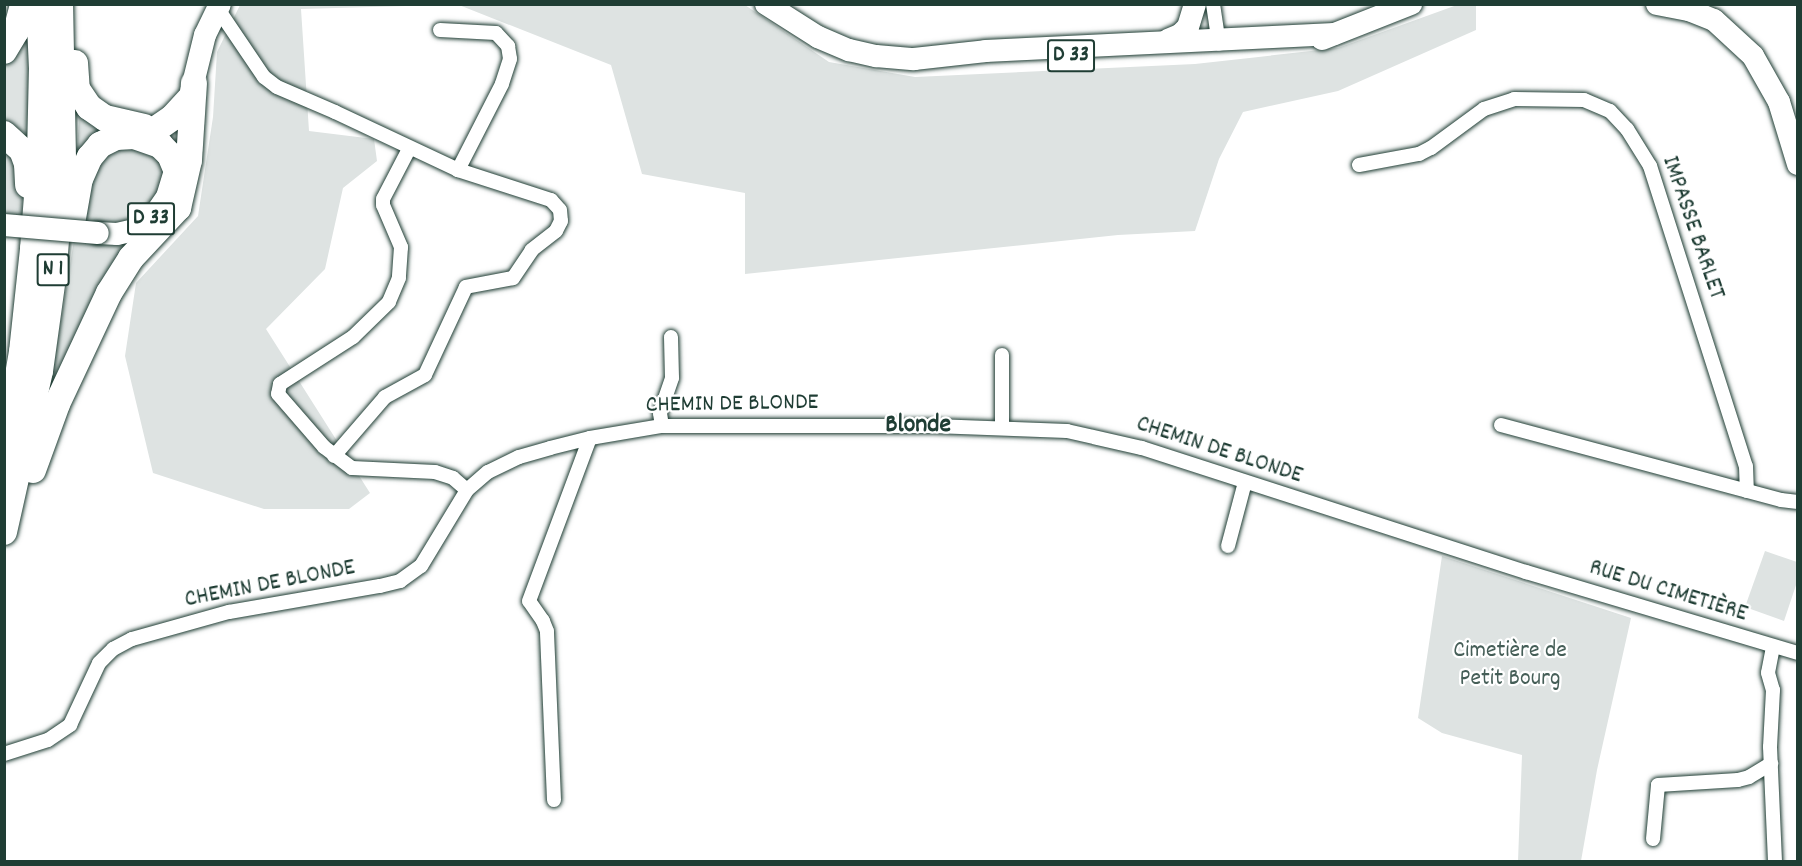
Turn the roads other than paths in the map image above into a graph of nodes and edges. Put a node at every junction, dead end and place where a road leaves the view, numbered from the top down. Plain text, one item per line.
1 (23, 4) edge
2 (39, 4) edge
3 (60, 4) edge
4 (70, 4) edge
5 (766, 4) edge
6 (1196, 4) edge
7 (1213, 4) edge
8 (1411, 4) edge
9 (1658, 4) edge
10 (218, 8) edge
11 (440, 30) dead end
12 (1168, 40) junction
13 (1208, 44) junction
14 (4, 51) edge
15 (944, 57) junction
16 (191, 92) junction
17 (159, 127) junction
18 (4, 134) edge
19 (181, 142) junction
20 (409, 149) junction
21 (1797, 164) edge
22 (1359, 165) dead end
23 (176, 169) junction
24 (458, 170) junction
25 (4, 225) edge
26 (671, 337) dead end
27 (22, 352) junction
28 (1002, 355) dead end
29 (40, 371) junction
30 (1501, 425) dead end
31 (662, 426) junction
32 (1002, 427) junction
33 (590, 438) junction
34 (4, 456) edge
35 (334, 456) junction
36 (1245, 482) junction
37 (467, 490) junction
38 (1747, 491) junction
39 (1797, 502) edge
40 (4, 532) edge
41 (4, 537) edge
42 (1228, 546) dead end
43 (1526, 572) joint
44 (1773, 646) junction
45 (1797, 654) edge
46 (4, 754) edge
47 (1771, 764) junction
48 (554, 800) dead end
49 (1653, 839) dead end
50 (1775, 861) edge

1 - 14 highway
2 - 27 highway, N 1
3 - 29 highway, N 1
4 - 17 highway
5 - 15 main road, D 33
6 - 12 main road
6 - 13 street
7 - 13 street
8 - 13 main road, D 33
9 - 21 main road
10 - 16 main road, D 33
10 - 20 street
11 - 24 street
12 - 13 main road, D 33
12 - 15 main road, D 33
13 - 15 main road, D 33
16 - 17 highway
16 - 19 main road, D 33
16 - 41 highway
17 - 19 highway
18 - 27 highway
19 - 23 main road, D 33
20 - 24 street
20 - 35 street
22 - 38 street, IMPASSE BARLET
23 - 25 main road, D 33, bridge
23 - 29 highway
24 - 35 street
26 - 31 street
27 - 34 highway, N 1
28 - 32 street
29 - 40 highway, N 1
30 - 38 street
31 - 32 street, CHEMIN DE BLONDE
31 - 33 street, CHEMIN DE BLONDE
32 - 36 street, CHEMIN DE BLONDE
33 - 37 street, CHEMIN DE BLONDE
33 - 48 street
35 - 37 street
36 - 42 street
36 - 43 street, CHEMIN DE BLONDE
37 - 46 street, CHEMIN DE BLONDE
38 - 39 street
43 - 44 street, RUE DU CIMETIÈRE
44 - 45 street, RUE DU CIMETIÈRE
44 - 47 street
47 - 49 street
47 - 50 street

